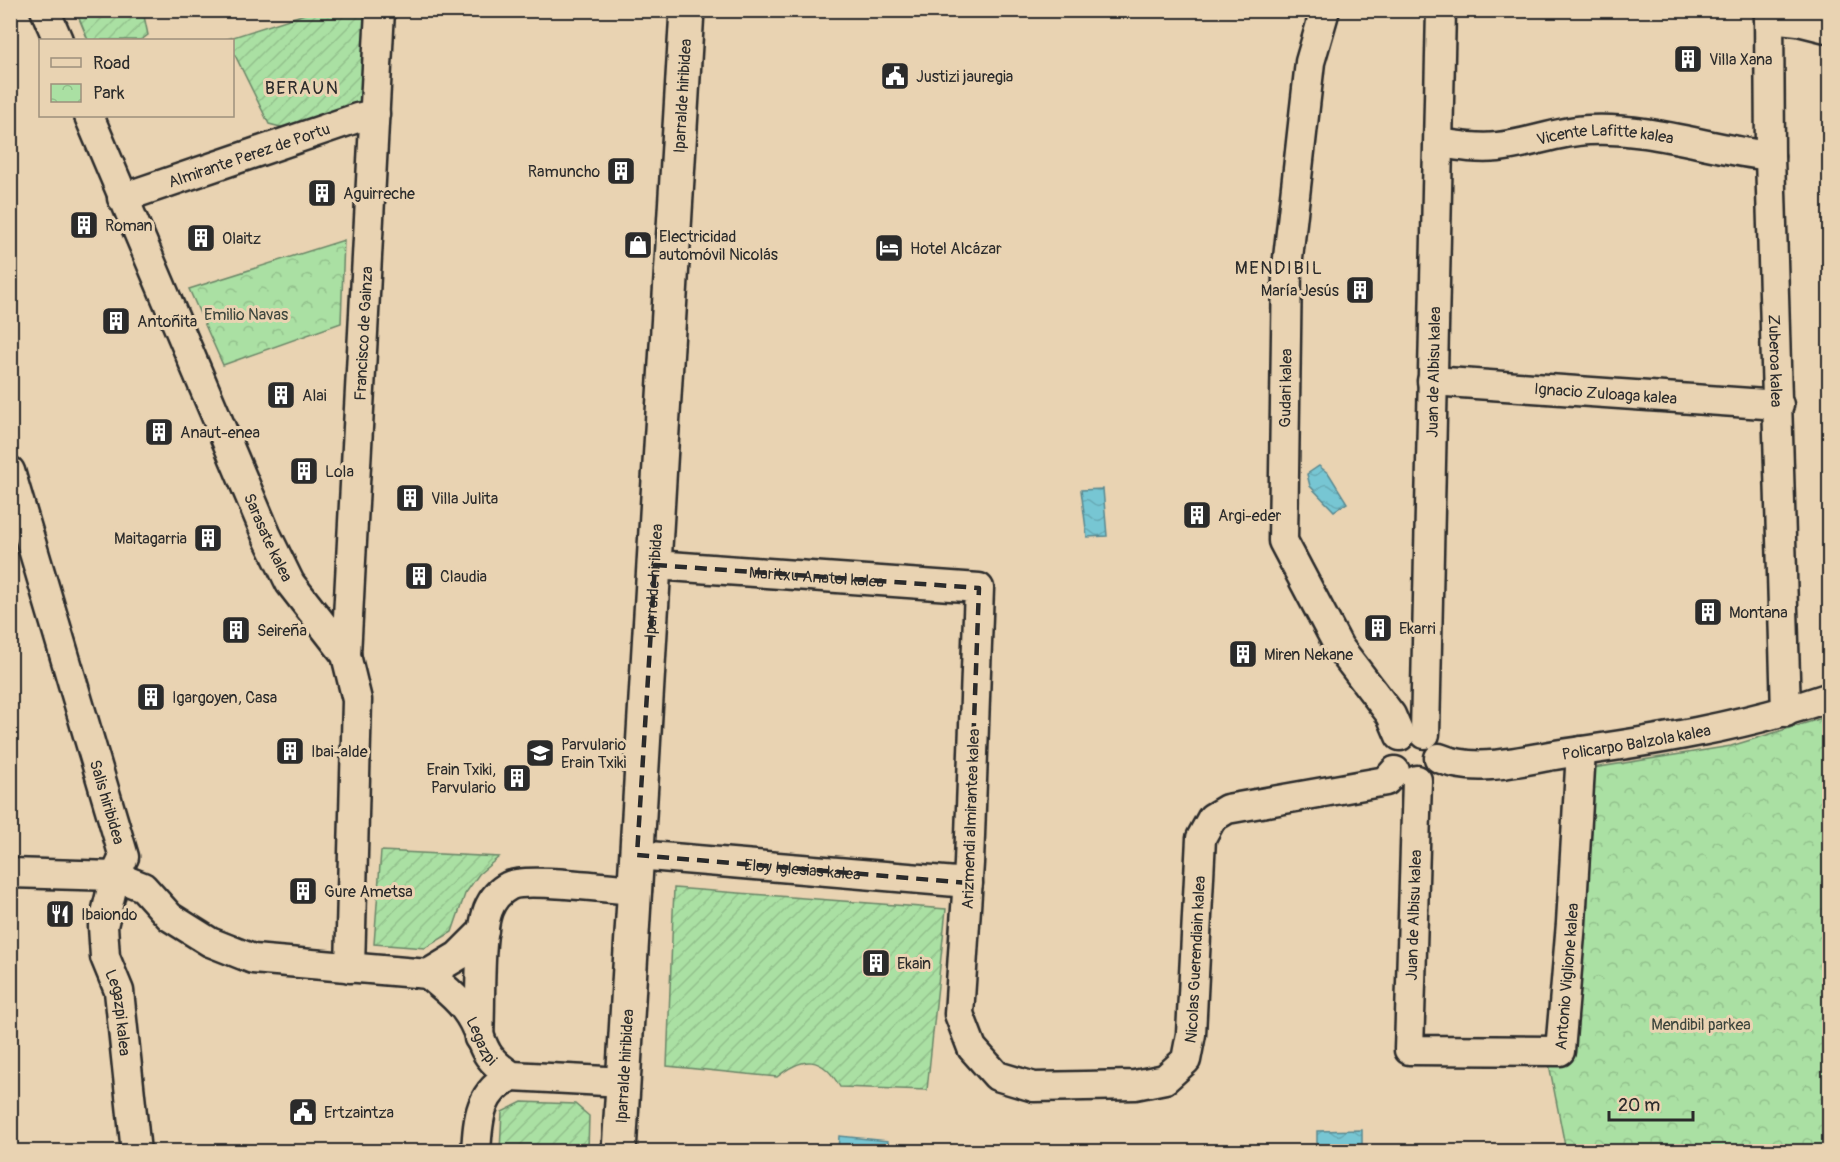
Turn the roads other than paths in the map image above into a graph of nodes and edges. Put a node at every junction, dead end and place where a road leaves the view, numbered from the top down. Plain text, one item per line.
1 (45, 10) edge
2 (380, 10) edge
3 (687, 10) edge
4 (1325, 10) edge
5 (1441, 10) edge
6 (1769, 14) edge
7 (1830, 29) edge
8 (58, 39) edge
9 (375, 114) junction
10 (88, 117) edge
11 (1439, 143) junction
12 (1770, 156) junction
13 (122, 198) junction
14 (1432, 381) junction
15 (1779, 405) junction
16 (10, 471) edge
17 (655, 565) junction
18 (979, 588) joint
19 (346, 655) junction
20 (1830, 697) edge
21 (1786, 712) junction
22 (1421, 743) junction
23 (1581, 751) junction
24 (1406, 776) junction
25 (637, 855) junction
26 (10, 873) edge
27 (115, 876) junction
28 (968, 883) junction
29 (637, 890) junction
30 (484, 930) junction
31 (350, 968) junction
32 (428, 974) junction
33 (479, 1038) junction
34 (972, 1048) joint
35 (1409, 1050) joint
36 (512, 1076) junction
37 (624, 1082) junction
38 (136, 1152) edge
39 (476, 1152) edge
40 (619, 1152) edge

1 - 8 street
2 - 9 street, Francisco de Gainza
3 - 17 main road, Iparralde hiribidea
4 - 22 street, Gudari kalea
5 - 11 street, Juan de Albisu kalea
6 - 7 street
6 - 12 street, Zuberoa kalea
9 - 13 street, Almirante Perez de Portu
9 - 19 street, Francisco de Gainza
10 - 13 street, Sarasate kalea
11 - 12 street, Vicente Lafitte kalea
11 - 14 street, Juan de Albisu kalea
12 - 15 street, Zuberoa kalea
13 - 19 street, Sarasate kalea
14 - 15 street, Ignacio Zuloaga kalea
14 - 22 street, Juan de Albisu kalea
15 - 21 street, Zuberoa kalea
16 - 27 street, Salis hiribidea
17 - 18 street, Maritxu Anatol kalea
17 - 25 main road, Iparralde hiribidea
18 - 28 street, Arizmendi almirantea kalea
19 - 31 street, Sarasate kalea
20 - 21 street, Policarpo Balzola kalea
21 - 23 street, Policarpo Balzola kalea
22 - 23 street, Policarpo Balzola kalea
22 - 24 street, Nicolas Guerendiain kalea
22 - 24 street, Juan de Albisu kalea
23 - 35 street, Antonio Viglione kalea
24 - 34 street, Nicolas Guerendiain kalea
24 - 35 street, Juan de Albisu kalea
25 - 28 street, Eloy Iglesias kalea
25 - 29 main road, Iparralde hiribidea
26 - 27 street
27 - 31 street
27 - 38 street, Legazpi kalea
28 - 34 street, Arizmendi almirantea kalea
29 - 30 street
29 - 37 main road, Iparralde hiribidea
30 - 32 street
30 - 33 street
31 - 32 street
32 - 33 street, Legazpi
33 - 36 street, Legazpi
36 - 37 street, Legazpi
36 - 39 street
37 - 40 main road, Iparralde hiribidea

